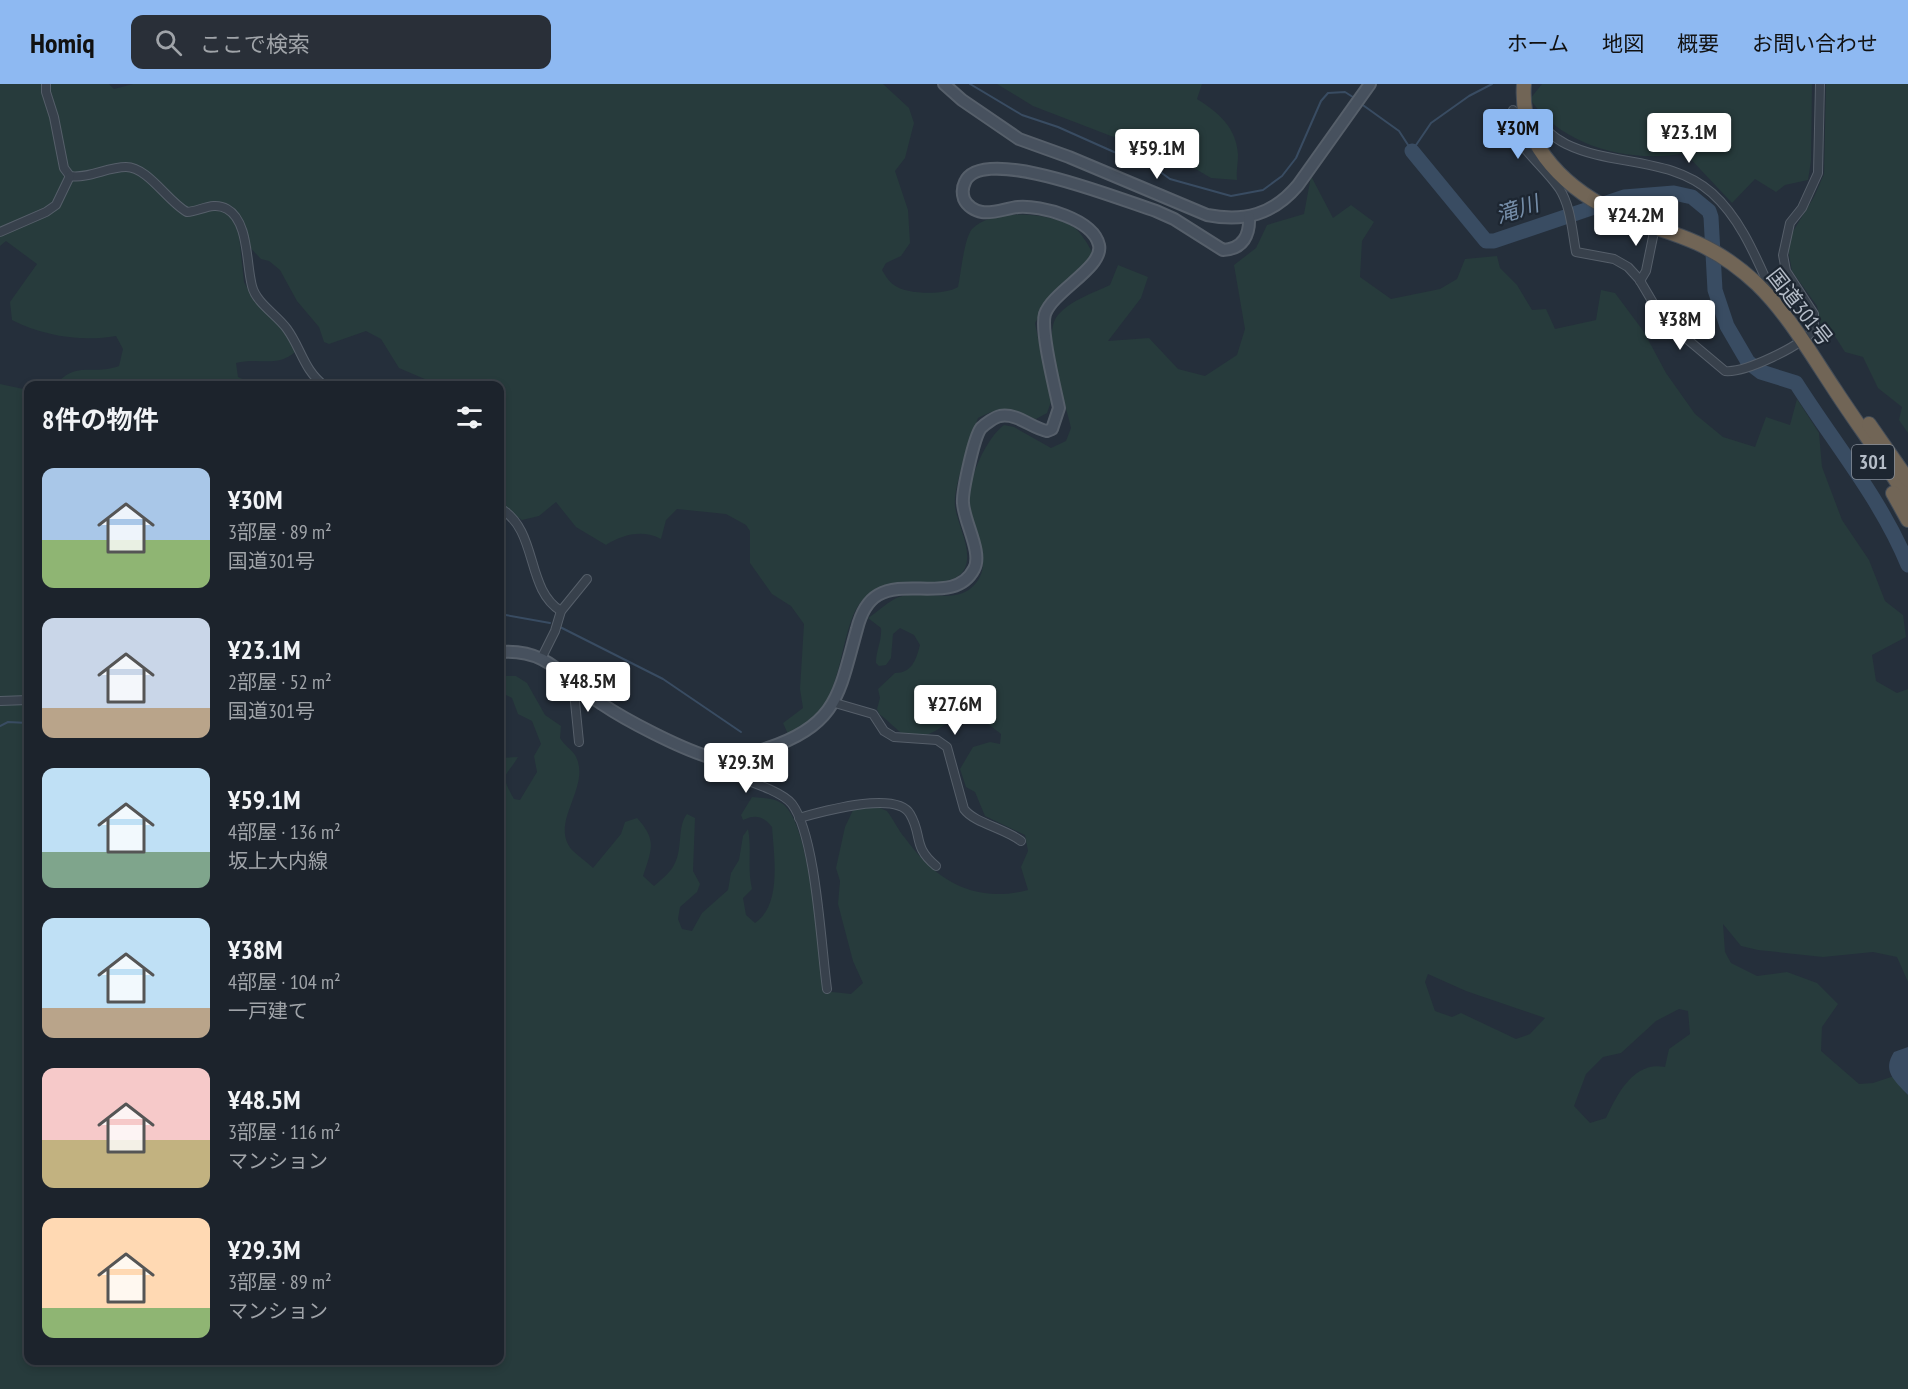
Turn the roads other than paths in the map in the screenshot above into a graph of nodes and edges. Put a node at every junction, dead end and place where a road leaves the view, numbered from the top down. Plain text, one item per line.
1 (46, 84) edge
2 (944, 84) edge
3 (1524, 84) edge
4 (1820, 84) edge
5 (1368, 86) edge
6 (1518, 108) junction
7 (70, 176) junction
8 (1249, 217) junction
9 (1655, 227) junction
10 (0, 232) edge
11 (1640, 281) junction
12 (1773, 303) junction
13 (1800, 341) junction
14 (320, 381) edge
15 (1834, 389) junction
16 (1844, 404) junction
17 (1908, 480) edge
18 (1908, 500) edge
19 (504, 511) edge
20 (1908, 520) edge
21 (587, 579) dead end
22 (561, 610) junction
23 (504, 651) edge
24 (541, 659) junction
25 (577, 684) junction
26 (24, 700) edge
27 (0, 701) edge
28 (836, 703) junction
29 (579, 742) dead end
30 (716, 758) junction
31 (800, 818) junction
32 (1021, 841) dead end
33 (936, 866) dead end
34 (826, 989) dead end

1 - 7 street
2 - 8 street
3 - 6 highway, 国道301号 / 301
4 - 13 street
5 - 8 street
6 - 9 highway, 国道301号 / 301
6 - 11 street
6 - 12 street
7 - 10 street
7 - 14 street
8 - 28 street
9 - 11 street
9 - 12 highway, 国道301号 / 301
11 - 13 street
12 - 13 highway, 国道301号 / 301
13 - 15 highway, 国道301号 / 301
15 - 16 highway, 301
15 - 17 highway, 301
16 - 18 highway, 301
16 - 20 highway, 301
19 - 22 street
21 - 22 street
22 - 24 street
23 - 24 street
24 - 25 street
25 - 29 street
25 - 30 street
26 - 27 street
28 - 30 street
28 - 32 street
30 - 31 street
31 - 33 street
31 - 34 street

